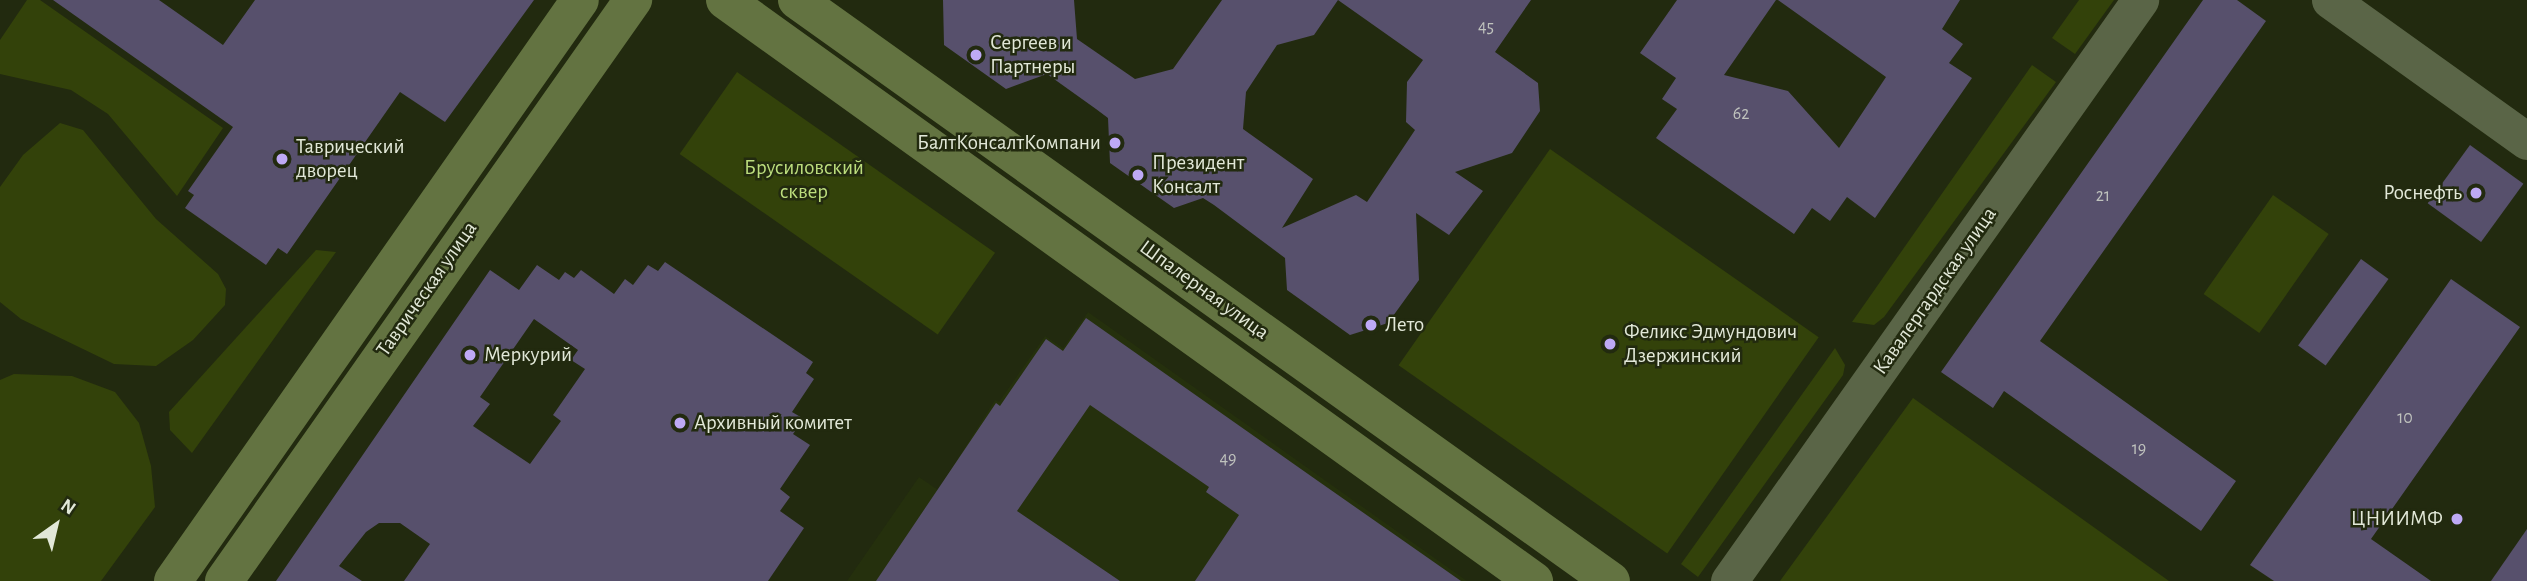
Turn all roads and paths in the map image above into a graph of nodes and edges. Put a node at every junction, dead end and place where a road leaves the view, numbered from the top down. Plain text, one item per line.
1 (580, 0) edge
2 (633, 0) edge
3 (725, 0) edge
4 (797, 0) edge
5 (2140, 0) edge
6 (2329, 0) edge
7 (2527, 141) edge
8 (173, 581) edge
9 (224, 581) edge
10 (1534, 581) edge
11 (1611, 581) edge
12 (1729, 581) edge

1 - 8 street, Таврическая улица
2 - 9 street, Таврическая улица
3 - 10 street, Шпалерная улица
4 - 11 street, Шпалерная улица
5 - 12 street, Кавалергардская улица
6 - 7 street

